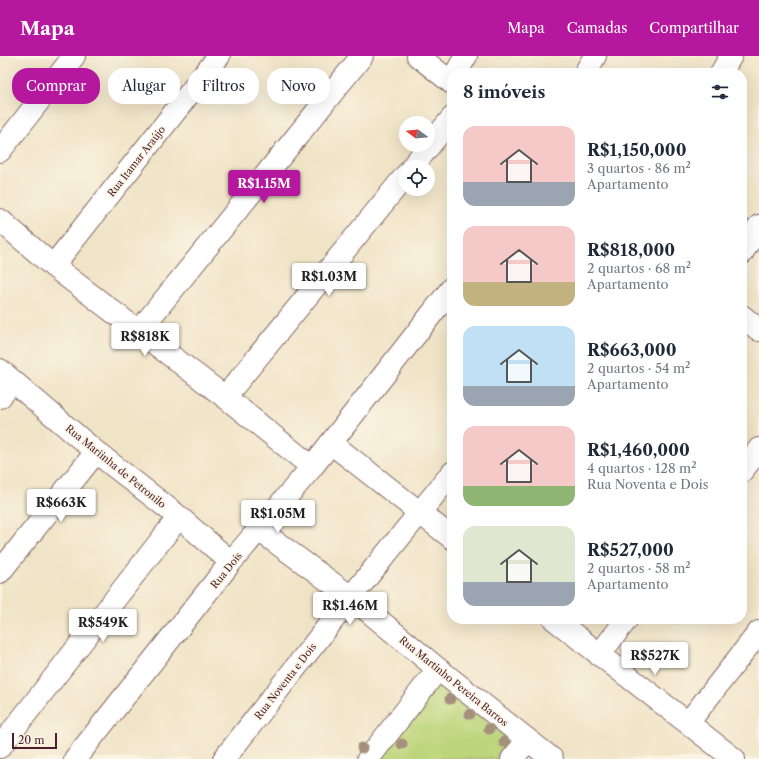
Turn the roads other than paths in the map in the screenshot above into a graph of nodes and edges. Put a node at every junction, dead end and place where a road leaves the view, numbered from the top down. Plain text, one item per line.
1 (74, 56) edge
2 (219, 56) edge
3 (362, 56) edge
4 (418, 56) edge
5 (466, 56) edge
6 (595, 56) edge
7 (731, 56) edge
8 (459, 68) edge
9 (588, 68) edge
10 (724, 68) edge
11 (447, 75) edge
12 (447, 124) edge
13 (0, 151) edge
14 (418, 160) edge
15 (399, 184) edge
16 (0, 220) edge
17 (759, 226) edge
18 (747, 245) edge
19 (53, 266) junction
20 (447, 294) edge
21 (747, 320) edge
22 (759, 330) edge
23 (139, 331) junction
24 (4, 383) edge
25 (225, 397) junction
26 (331, 443) junction
27 (759, 449) edge
28 (96, 452) junction
29 (747, 465) edge
30 (312, 467) junction
31 (447, 479) edge
32 (420, 513) junction
33 (179, 517) junction
34 (259, 530) junction
35 (447, 534) edge
36 (231, 562) junction
37 (0, 572) edge
38 (351, 597) junction
39 (560, 624) edge
40 (623, 624) edge
41 (759, 632) edge
42 (600, 655) junction
43 (438, 669) junction
44 (688, 723) junction
45 (528, 740) junction
46 (0, 747) edge
47 (75, 759) edge
48 (224, 759) edge
49 (368, 759) edge
50 (512, 759) edge
51 (552, 759) edge
52 (734, 759) edge

1 - 13 street
2 - 19 street, Rua Itamar Araújo
3 - 23 street
4 - 11 street
5 - 8 street
6 - 9 street
7 - 10 street
12 - 14 street
15 - 25 street
16 - 19 street
17 - 18 street
19 - 23 street
20 - 26 street, Rua Dois
21 - 22 street
23 - 25 street
24 - 28 street, Rua Mariinha de Petronilo
25 - 30 street
26 - 30 street, Rua Dois
26 - 32 street
27 - 29 street
28 - 33 street, Rua Mariinha de Petronilo
28 - 37 street
30 - 34 street, Rua Dois
31 - 32 street, Rua Noventa e Dois
32 - 35 street
32 - 38 street, Rua Noventa e Dois
33 - 36 street, Rua Mariinha de Petronilo
33 - 46 street
34 - 36 street, Rua Dois
34 - 38 street, Rua Martinho Pereira Barros
36 - 47 street, Rua Dois
38 - 43 street, Rua Martinho Pereira Barros
38 - 48 street, Rua Noventa e Dois
39 - 42 street
40 - 42 street
41 - 44 street
42 - 44 street
43 - 45 street, Rua Martinho Pereira Barros
43 - 49 street
44 - 52 street
45 - 50 street
45 - 51 street, Rua Martinho Pereira Barros

